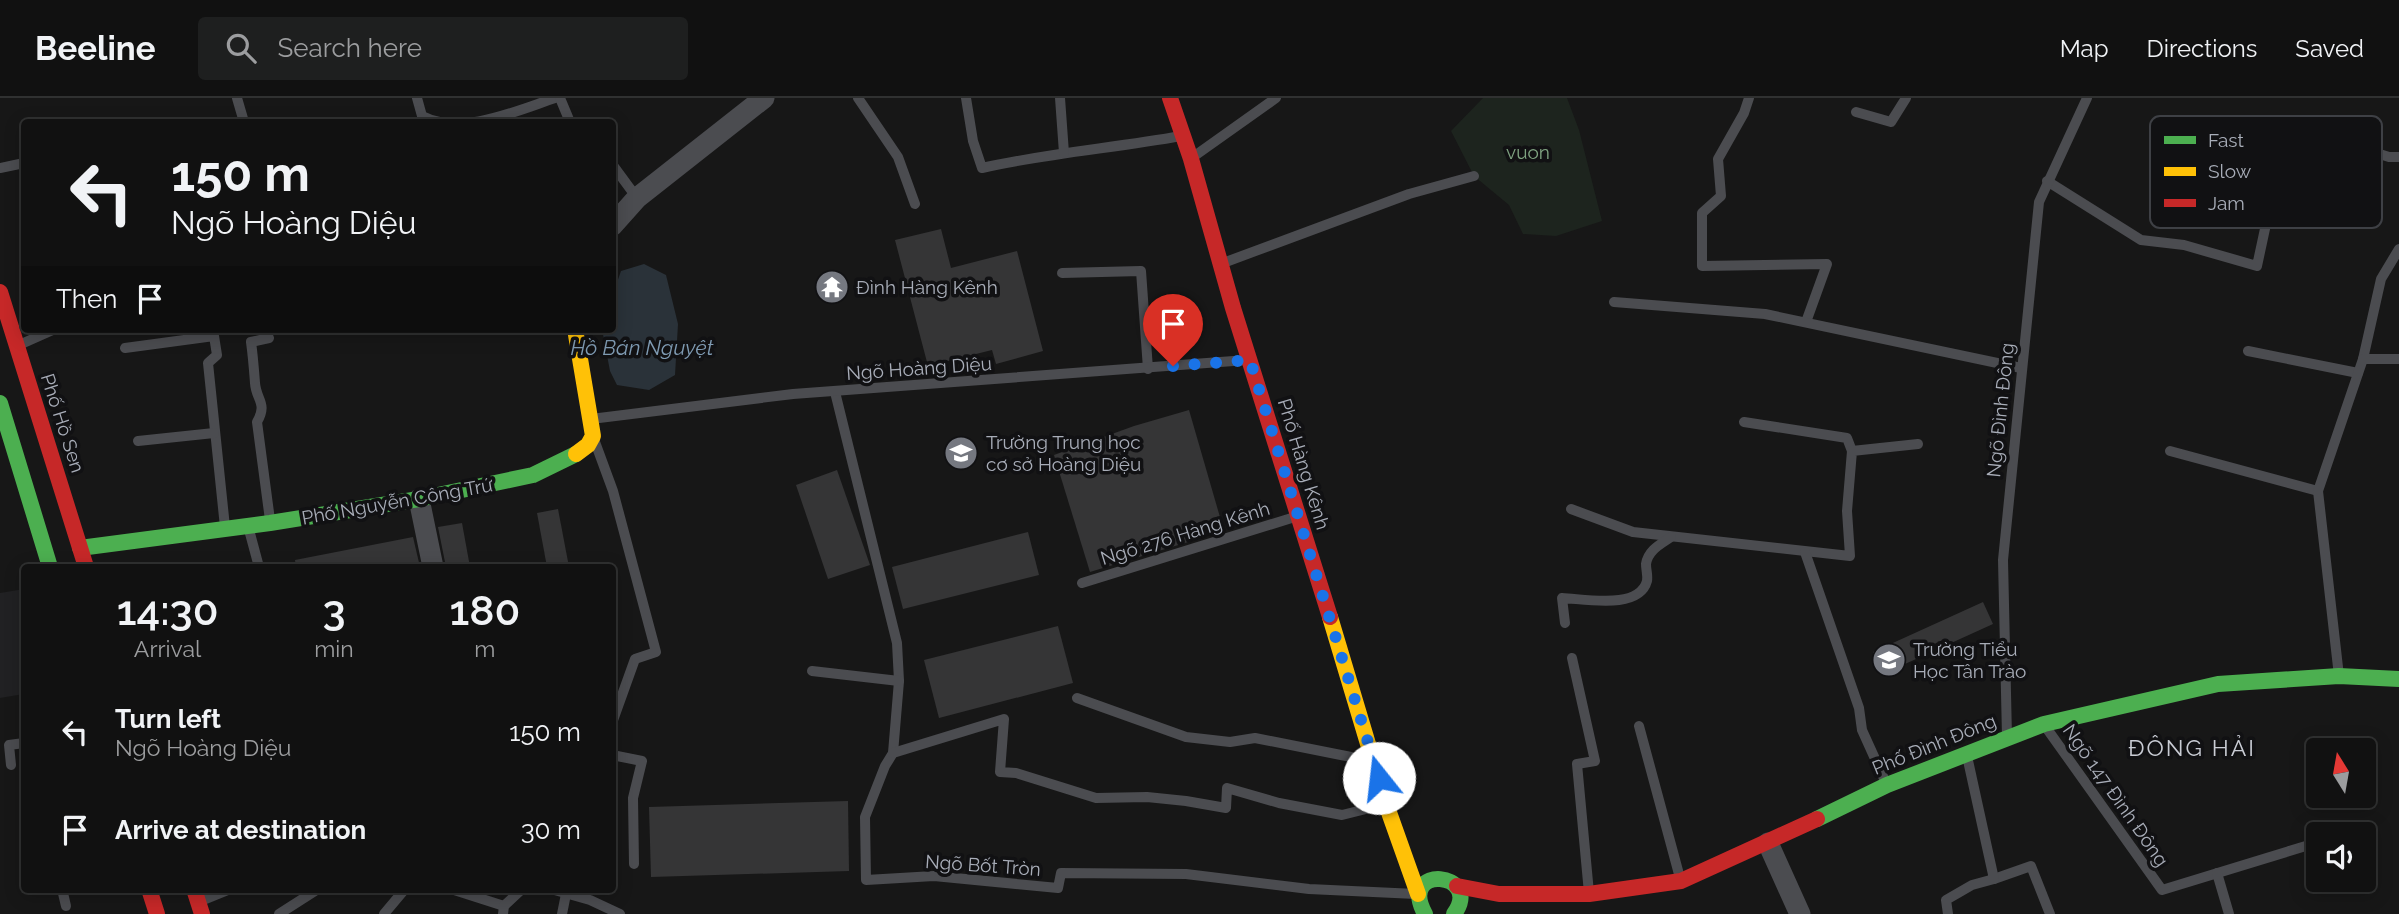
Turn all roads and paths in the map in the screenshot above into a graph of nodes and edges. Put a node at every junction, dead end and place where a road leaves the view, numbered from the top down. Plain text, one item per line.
1 (237, 98) edge
2 (417, 98) edge
3 (557, 98) edge
4 (764, 98) edge
5 (858, 98) edge
6 (966, 98) edge
7 (1060, 98) edge
8 (1170, 98) edge
9 (1276, 98) edge
10 (1749, 98) edge
11 (1906, 98) edge
12 (2087, 98) edge
13 (1856, 112) dead end
14 (243, 119) edge
15 (428, 119) edge
16 (489, 119) edge
17 (568, 119) edge
18 (1182, 136) junction
19 (1064, 153) junction
20 (1191, 159) junction
21 (21, 164) edge
22 (0, 168) edge
23 (616, 169) edge
24 (1474, 176) dead end
25 (2047, 181) junction
26 (637, 198) junction
27 (915, 205) dead end
28 (616, 222) edge
29 (2265, 228) edge
30 (2399, 249) edge
31 (1220, 264) junction
32 (1062, 272) dead end
33 (0, 292) edge
34 (1614, 302) dead end
35 (1806, 322) junction
36 (46, 333) edge
37 (576, 333) edge
38 (269, 338) dead end
39 (16, 346) junction
40 (125, 348) dead end
41 (2248, 351) dead end
42 (2363, 359) junction
43 (2399, 359) edge
44 (1250, 360) junction
45 (2021, 368) junction
46 (1148, 369) junction
47 (2358, 373) junction
48 (835, 392) junction
49 (0, 403) edge
50 (591, 419) junction
51 (1744, 422) dead end
52 (4, 430) edge
53 (214, 433) junction
54 (593, 436) junction
55 (138, 441) dead end
56 (1918, 444) dead end
57 (1852, 451) junction
58 (2170, 451) dead end
59 (2319, 491) junction
60 (419, 499) junction
61 (1571, 509) dead end
62 (1298, 516) junction
63 (270, 523) junction
64 (248, 526) junction
65 (225, 530) junction
66 (1671, 537) junction
67 (80, 548) junction
68 (1805, 552) junction
69 (49, 564) edge
70 (85, 564) edge
71 (258, 564) edge
72 (432, 564) edge
73 (1082, 583) dead end
74 (1565, 623) dead end
75 (1572, 658) dead end
76 (812, 671) dead end
77 (2339, 676) junction
78 (2399, 679) edge
79 (899, 681) junction
80 (1077, 698) dead end
81 (616, 712) edge
82 (2044, 724) junction
83 (1639, 726) dead end
84 (2007, 737) junction
85 (21, 743) edge
86 (1372, 752) junction
87 (893, 753) junction
88 (1967, 753) junction
89 (616, 756) edge
90 (11, 765) dead end
91 (1887, 785) junction
92 (1386, 804) junction
93 (1398, 842) junction
94 (1768, 843) junction
95 (2306, 846) edge
96 (634, 864) dead end
97 (2217, 873) junction
98 (1439, 877) junction
99 (1994, 879) junction
100 (1681, 881) junction
101 (1457, 886) junction
102 (63, 893) edge
103 (150, 893) edge
104 (220, 893) edge
105 (312, 893) edge
106 (402, 893) edge
107 (461, 893) edge
108 (519, 893) edge
109 (566, 893) edge
110 (571, 893) edge
111 (1499, 894) junction
112 (1589, 894) junction
113 (198, 902) edge
114 (65, 906) dead end
115 (1421, 908) edge
116 (504, 910) edge
117 (1456, 910) edge
118 (157, 914) edge
119 (279, 914) edge
120 (384, 914) edge
121 (562, 914) edge
122 (620, 914) edge
123 (1800, 914) edge
124 (1948, 914) edge
125 (2050, 914) edge
126 (2230, 914) edge

1 - 14 lane
2 - 15 lane
3 - 16 lane
3 - 17 lane
4 - 26 street
5 - 27 lane
6 - 19 lane
7 - 19 lane
8 - 18 street, Phố Hàng Kênh
9 - 20 lane
10 - 35 lane
11 - 13 lane
12 - 25 lane, Ngõ Đình Đông
18 - 19 lane
18 - 20 street, Phố Hàng Kênh
20 - 31 street, Phố Hàng Kênh
21 - 22 lane
23 - 26 lane
24 - 31 lane
25 - 29 lane
25 - 45 lane, Ngõ Đình Đông
26 - 28 street
30 - 42 lane
31 - 44 street, Phố Hàng Kênh
32 - 46 lane
33 - 39 street, Phố Hồ Sen
34 - 35 lane
35 - 45 lane
36 - 39 lane
37 - 50 street
38 - 63 lane
39 - 67 street, Phố Hồ Sen
40 - 53 lane
41 - 47 lane
42 - 43 lane
42 - 47 lane
44 - 46 lane, Ngõ Hoàng Diệu
44 - 62 street, Phố Hàng Kênh
45 - 84 lane, Ngõ Đình Đông
46 - 48 lane, Ngõ Hoàng Diệu
47 - 59 lane
48 - 50 lane, Ngõ Hoàng Diệu
48 - 79 lane, Ngõ Bốt Tròn
49 - 52 street
50 - 54 street
51 - 57 lane
52 - 69 street
53 - 55 lane
53 - 65 lane
54 - 60 street, Phố Nguyễn Công Trứ
54 - 81 lane
56 - 57 lane
57 - 68 lane
58 - 59 lane
59 - 77 lane
60 - 63 street, Phố Nguyễn Công Trứ
60 - 72 street
61 - 66 lane
62 - 73 lane, Ngõ 276 Hàng Kênh
62 - 86 street, Phố Hàng Kênh
63 - 64 street, Phố Nguyễn Công Trứ
64 - 65 street, Phố Nguyễn Công Trứ
64 - 71 lane
65 - 67 street, Phố Nguyễn Công Trứ
66 - 68 lane
66 - 74 lane
67 - 70 street, Phố Hồ Sen
68 - 91 lane
75 - 112 lane
76 - 79 lane
77 - 78 street, Phố Đình Đông
77 - 82 street, Phố Đình Đông
79 - 87 lane, Ngõ Bốt Tròn
80 - 86 lane
82 - 84 street, Phố Đình Đông
82 - 97 lane, Ngõ 147 Đình Đông
83 - 100 lane
84 - 88 street, Phố Đình Đông
85 - 90 lane
86 - 92 street, Phố Hàng Kênh
87 - 92 lane
87 - 115 lane, Ngõ Bốt Tròn
88 - 91 street, Phố Đình Đông
88 - 99 lane
89 - 96 lane
91 - 94 street, Phố Đình Đông
92 - 93 street, Phố Hàng Kênh
93 - 98 street
93 - 115 street, Phố Hàng Kênh
94 - 100 street, Phố Đình Đông
94 - 123 street
95 - 97 lane, Ngõ 147 Đình Đông
97 - 126 lane
98 - 101 street, Phố Đình Đông
98 - 115 street
99 - 124 lane
99 - 125 lane
100 - 112 street, Phố Đình Đông
101 - 111 street, Phố Đình Đông
101 - 117 street
102 - 114 lane
103 - 118 street
104 - 113 lane
105 - 119 lane
106 - 120 lane
107 - 116 lane
108 - 116 lane
109 - 121 lane
110 - 122 lane
111 - 112 street, Phố Đình Đông
111 - 117 street, Phố Đình Đông

